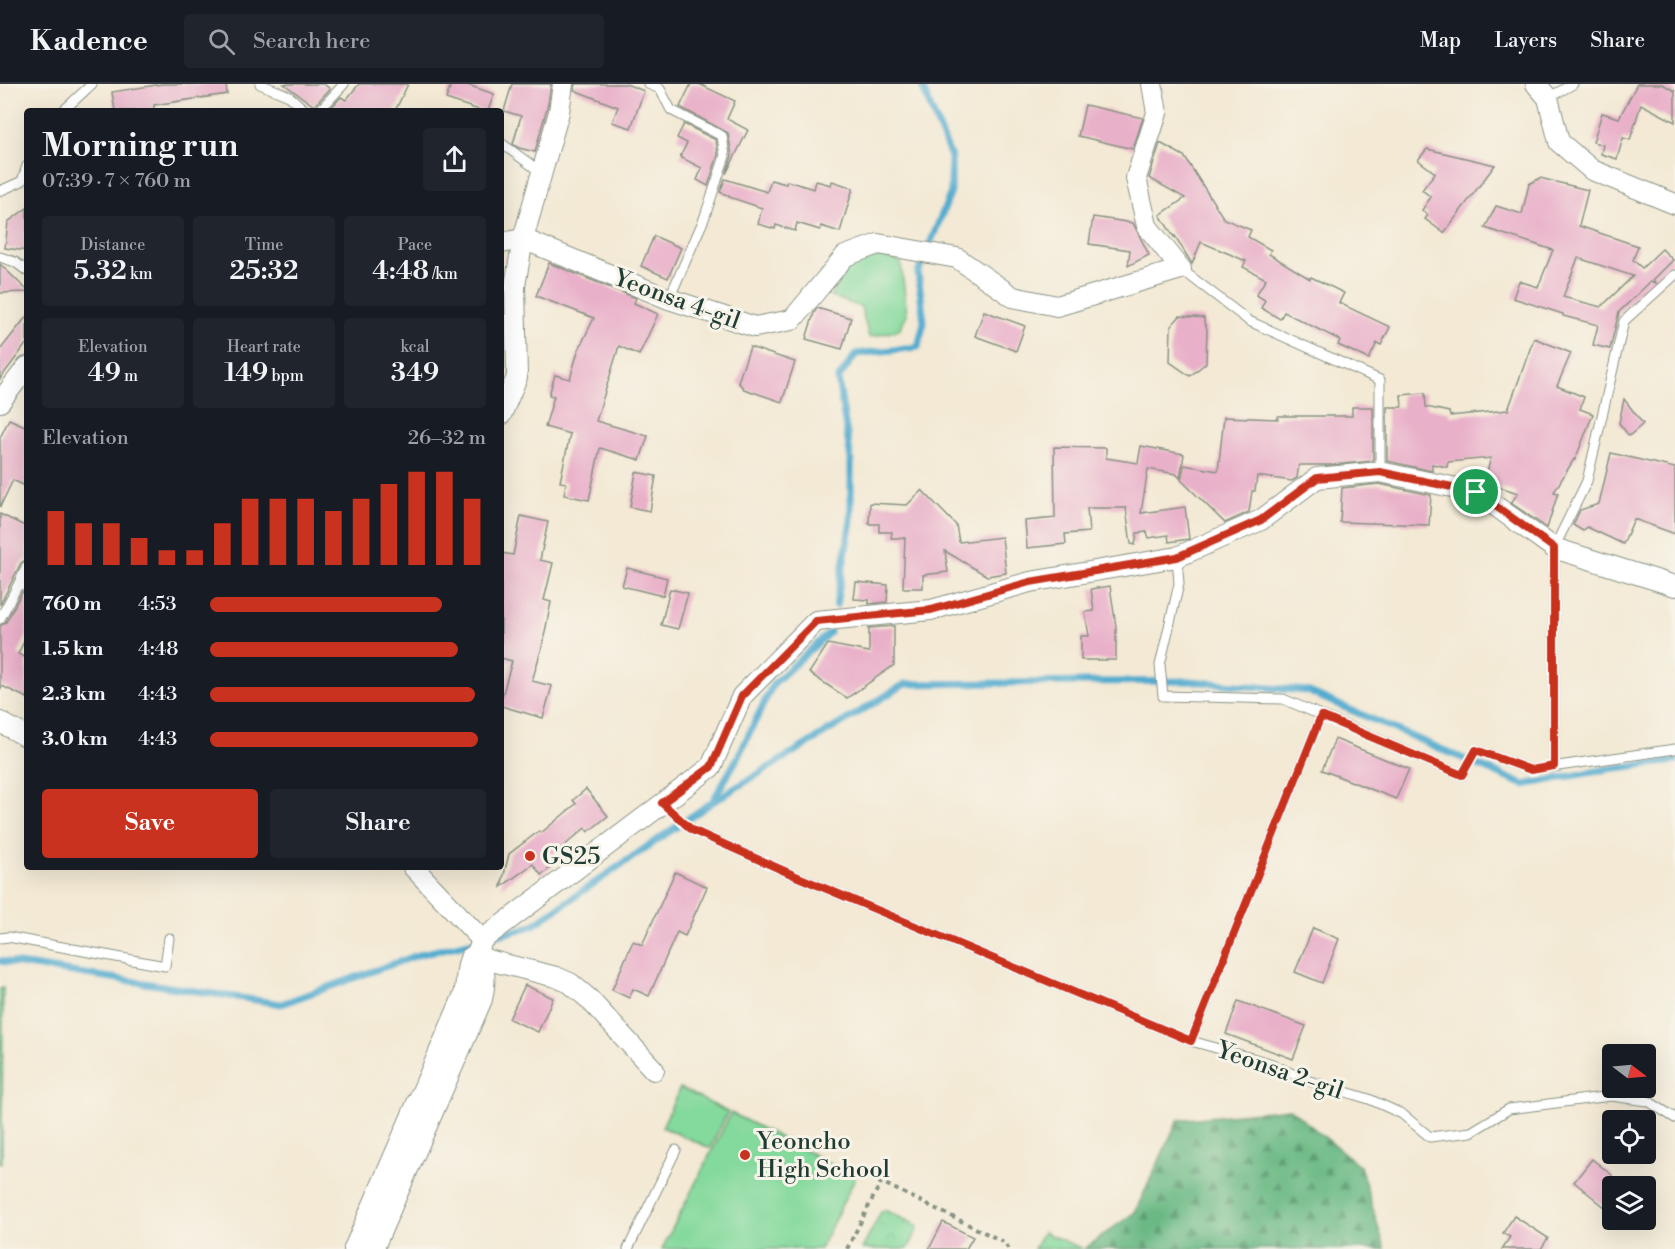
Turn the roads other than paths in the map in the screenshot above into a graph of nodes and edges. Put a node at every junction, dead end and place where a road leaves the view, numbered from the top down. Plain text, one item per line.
1 (93, 84) edge
2 (260, 84) edge
3 (344, 84) edge
4 (563, 84) edge
5 (648, 84) edge
6 (1152, 84) edge
7 (1573, 84) edge
8 (1542, 91) edge
9 (66, 108) edge
10 (303, 108) edge
11 (322, 108) edge
12 (504, 145) edge
13 (542, 173) junction
14 (24, 175) edge
15 (0, 191) edge
16 (1675, 204) edge
17 (523, 239) junction
18 (504, 242) edge
19 (0, 257) edge
20 (24, 269) edge
21 (1181, 269) junction
22 (1675, 274) edge
23 (669, 299) junction
24 (24, 371) edge
25 (0, 402) edge
26 (504, 407) edge
27 (1380, 472) junction
28 (1554, 548) junction
29 (1177, 557) junction
30 (23, 585) edge
31 (1675, 586) edge
32 (0, 619) edge
33 (1321, 716) junction
34 (0, 722) edge
35 (24, 735) edge
36 (1675, 749) edge
37 (1554, 766) junction
38 (662, 803) junction
39 (415, 870) edge
40 (0, 938) edge
41 (169, 938) dead end
42 (479, 949) junction
43 (1191, 1041) junction
44 (654, 1070) dead end
45 (1675, 1118) edge
46 (676, 1150) dead end
47 (356, 1249) edge
48 (371, 1249) edge
49 (628, 1249) edge

1 - 9 lane
2 - 10 lane
3 - 11 lane
4 - 13 street
5 - 23 lane
6 - 21 street
7 - 8 lane
8 - 16 street
12 - 13 lane
13 - 17 street
14 - 15 lane
17 - 18 street
17 - 23 street, Yeonsa 4-gil
17 - 26 street
19 - 20 lane
21 - 23 street, Yeonsa 4-gil
21 - 27 lane
22 - 28 lane
24 - 25 street
27 - 28 street
27 - 29 street
28 - 31 street
28 - 37 lane
29 - 33 lane
29 - 38 street
30 - 32 lane
33 - 37 lane
33 - 43 lane
34 - 35 street
36 - 37 lane
38 - 42 street
38 - 43 lane, Yeonsa 2-gil
39 - 42 street
40 - 41 lane
42 - 44 street
42 - 47 street
42 - 48 street
43 - 45 lane, Yeonsa 2-gil
46 - 49 lane

